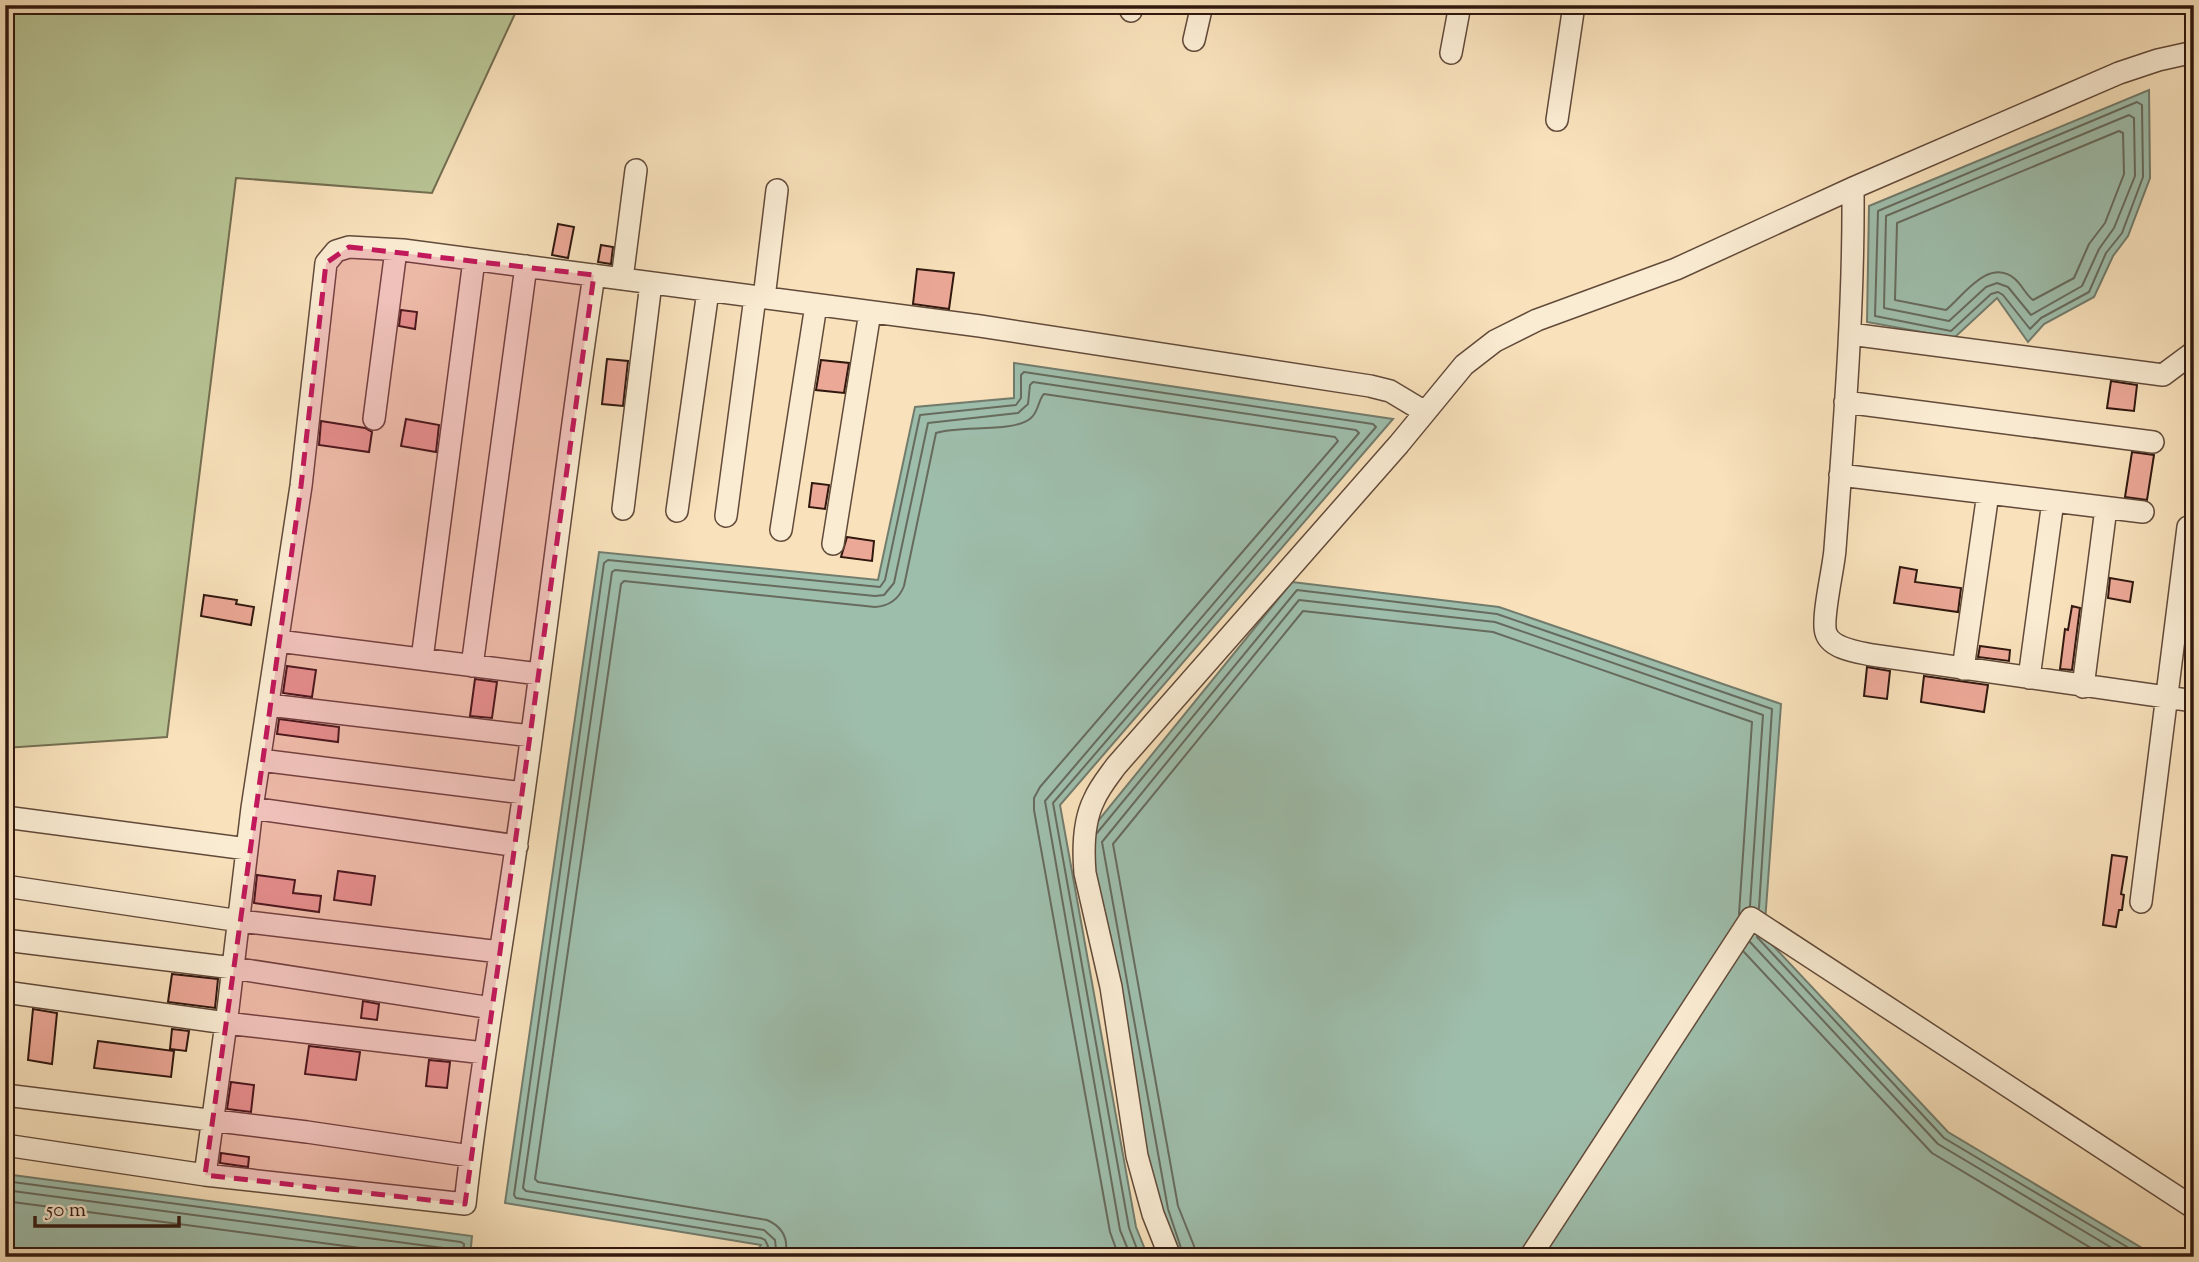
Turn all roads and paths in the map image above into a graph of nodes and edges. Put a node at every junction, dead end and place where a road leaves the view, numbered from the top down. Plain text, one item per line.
1 (1202, 5) edge
2 (1460, 5) edge
3 (1574, 5) edge
4 (1194, 40) dead end
5 (2194, 52) edge
6 (1451, 53) dead end
7 (1557, 120) dead end
8 (636, 170) dead end
9 (1853, 188) junction
10 (777, 190) dead end
11 (396, 250) junction
12 (474, 260) junction
13 (526, 267) junction
14 (594, 275) junction
15 (622, 279) junction
16 (651, 283) junction
17 (708, 291) junction
18 (759, 297) junction
19 (816, 305) junction
20 (870, 312) junction
21 (1850, 334) junction
22 (2194, 352) edge
23 (1845, 402) junction
24 (1425, 412) junction
25 (374, 419) dead end
26 (2153, 442) dead end
27 (1840, 475) junction
28 (1988, 493) junction
29 (2053, 501) junction
30 (2106, 508) junction
31 (623, 509) dead end
32 (677, 511) dead end
33 (2143, 512) dead end
34 (726, 516) dead end
35 (2188, 527) dead end
36 (780, 530) dead end
37 (833, 544) dead end
38 (278, 641) junction
39 (422, 659) junction
40 (471, 666) junction
41 (1963, 669) junction
42 (540, 674) junction
43 (2029, 678) junction
44 (2084, 687) junction
45 (2168, 698) junction
46 (2194, 701) edge
47 (269, 705) junction
48 (531, 736) junction
49 (260, 760) junction
50 (523, 793) junction
51 (252, 808) junction
52 (5, 817) edge
53 (517, 846) junction
54 (247, 849) junction
55 (5, 886) edge
56 (2141, 902) dead end
57 (240, 921) junction
58 (5, 940) edge
59 (500, 952) junction
60 (233, 968) junction
61 (5, 992) edge
62 (491, 1008) junction
63 (226, 1023) junction
64 (484, 1053) junction
65 (5, 1095) edge
66 (213, 1121) junction
67 (5, 1144) edge
68 (470, 1156) junction
69 (205, 1175) junction
70 (2194, 1208) edge
71 (1170, 1257) edge
72 (1530, 1257) edge

1 - 4 street
2 - 6 street
3 - 7 street
5 - 9 street
8 - 15 street
9 - 21 street
9 - 24 street
10 - 18 street
11 - 12 street
11 - 25 street
11 - 38 street
12 - 13 street
12 - 39 street
13 - 14 street
13 - 40 street
14 - 15 street
14 - 42 street
15 - 16 street
16 - 17 street
16 - 31 street
17 - 18 street
17 - 32 street
18 - 19 street
18 - 34 street
19 - 20 street
19 - 36 street
20 - 24 street
20 - 37 street
21 - 22 street
21 - 23 street
23 - 26 street
23 - 27 street
24 - 71 street
27 - 28 street
27 - 41 street
28 - 29 street
28 - 41 street
29 - 30 street
29 - 43 street
30 - 33 street
30 - 44 street
35 - 45 street
38 - 39 street
38 - 47 street
39 - 40 street
40 - 42 street
41 - 43 street
42 - 48 street
43 - 44 street
44 - 45 street
45 - 46 street
45 - 56 street
47 - 48 street
47 - 49 street
48 - 50 street
49 - 50 street
49 - 51 street
50 - 53 street
51 - 53 street
51 - 54 street
52 - 54 street
53 - 59 street
54 - 57 street
55 - 57 street
57 - 59 street
57 - 60 street
58 - 60 street
59 - 62 street
60 - 62 street
60 - 63 street
61 - 63 street
62 - 64 street
63 - 64 street
63 - 66 street
64 - 68 street
65 - 66 street
66 - 68 street
66 - 69 street
67 - 69 street
68 - 69 street
70 - 72 street

